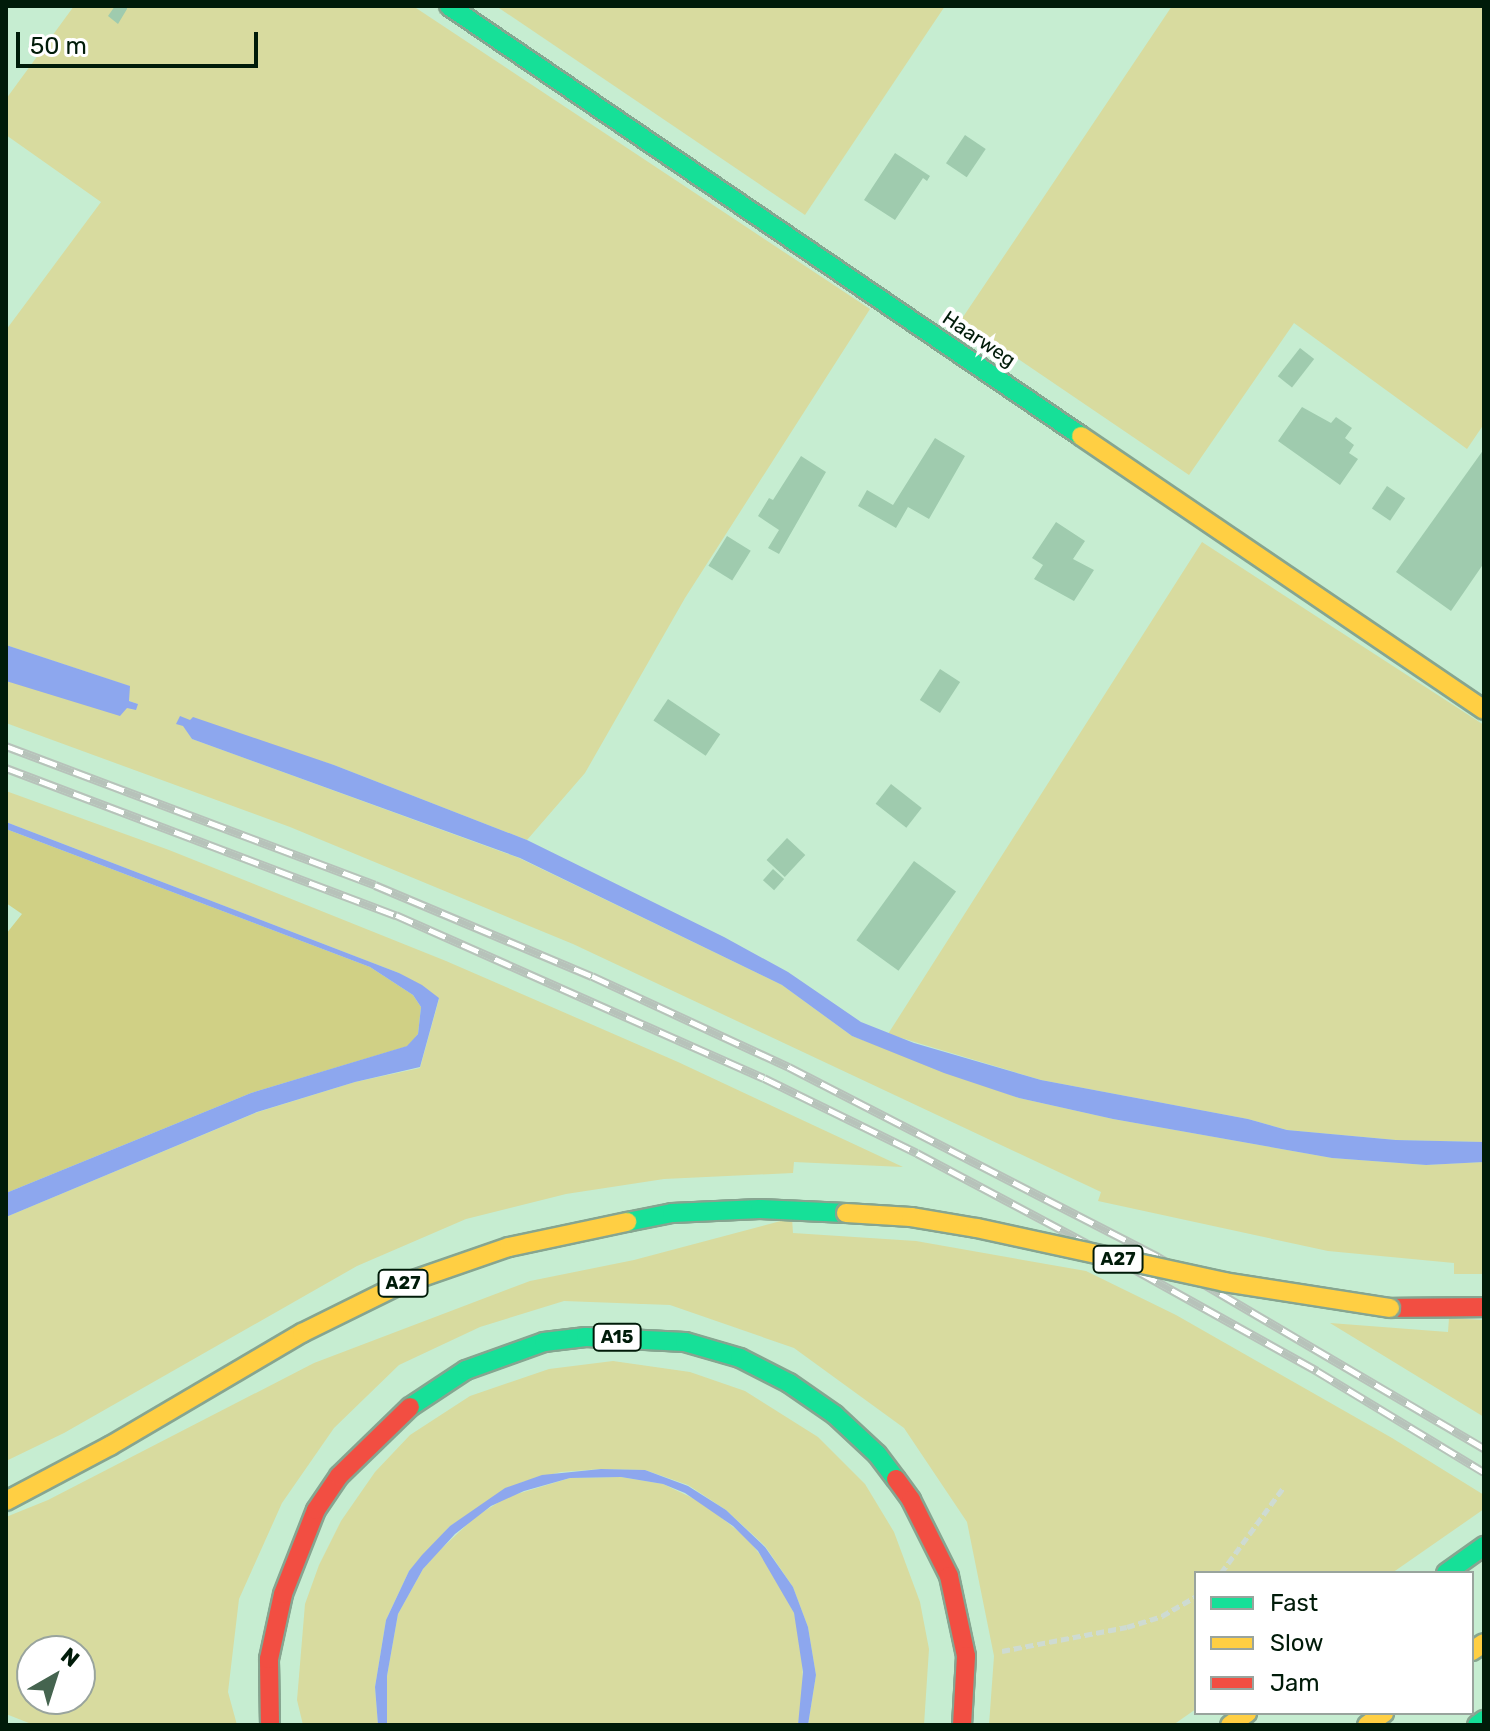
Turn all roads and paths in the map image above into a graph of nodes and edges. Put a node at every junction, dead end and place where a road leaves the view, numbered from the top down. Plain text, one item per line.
1 (449, 6) edge
2 (1484, 710) edge
3 (1484, 1307) edge
4 (1283, 1488) dead end
5 (6, 1501) edge
6 (1484, 1546) edge
7 (1222, 1571) edge
8 (1449, 1571) edge
9 (1194, 1597) edge
10 (966, 1656) junction
11 (1484, 1720) edge
12 (270, 1725) edge
13 (962, 1725) edge
14 (1477, 1725) edge

1 - 2 main road, Haarweg
3 - 5 main road, A27, bridge
4 - 7 path
6 - 8 main road
9 - 10 path
10 - 12 main road, A15
10 - 13 main road, A15
11 - 14 main road

